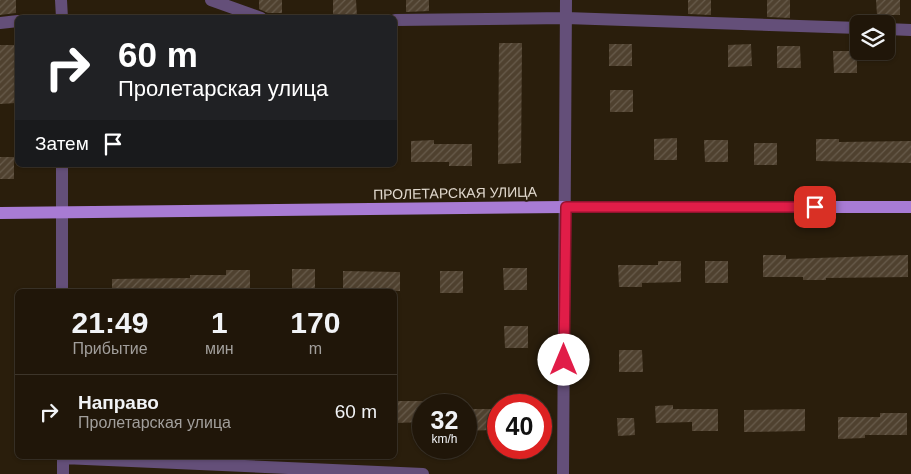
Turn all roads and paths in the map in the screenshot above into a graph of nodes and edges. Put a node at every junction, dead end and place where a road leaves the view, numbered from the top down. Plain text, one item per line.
1 (61, 0) edge
2 (211, 0) edge
3 (566, 0) edge
4 (62, 15) edge
5 (253, 15) edge
6 (566, 18) junction
7 (397, 20) edge
8 (15, 21) edge
9 (0, 23) edge
10 (850, 28) edge
11 (895, 29) edge
12 (911, 30) edge
13 (62, 167) edge
14 (566, 207) junction
15 (911, 207) edge
16 (62, 212) junction
17 (0, 213) edge
18 (62, 289) edge
19 (63, 459) edge
20 (105, 459) edge
21 (63, 474) edge
22 (423, 474) edge
23 (563, 474) edge

1 - 4 street
2 - 5 street
3 - 6 street
6 - 7 street
6 - 10 street
6 - 14 street
8 - 9 street
11 - 12 street
13 - 16 street
14 - 15 main road, ПРОЛЕТАРСКАЯ УЛИЦА
14 - 16 main road, ПРОЛЕТАРСКАЯ УЛИЦА
14 - 23 street
16 - 17 main road, ПРОЛЕТАРСКАЯ УЛИЦА
16 - 18 street
19 - 21 street
20 - 22 street

